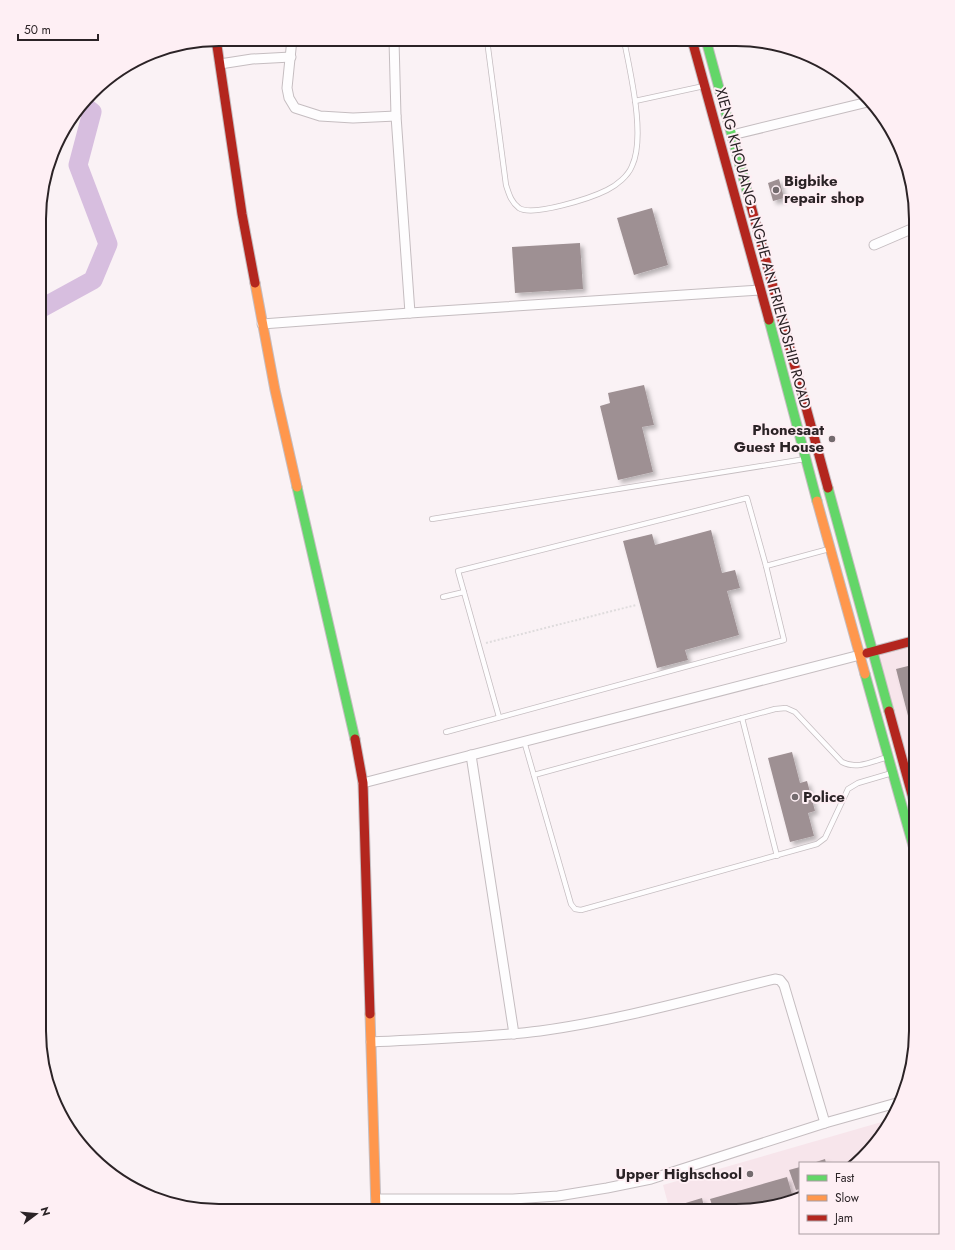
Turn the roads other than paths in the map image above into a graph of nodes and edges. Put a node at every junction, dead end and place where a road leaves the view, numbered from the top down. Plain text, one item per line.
1 (217, 46) edge
2 (292, 46) edge
3 (394, 46) edge
4 (488, 46) edge
5 (625, 46) edge
6 (694, 46) edge
7 (708, 46) edge
8 (291, 57) junction
9 (220, 64) junction
10 (705, 86) junction
11 (635, 101) junction
12 (864, 103) edge
13 (396, 116) junction
14 (732, 135) junction
15 (909, 230) edge
16 (874, 245) dead end
17 (774, 287) junction
18 (760, 290) junction
19 (410, 313) junction
20 (262, 324) junction
21 (806, 458) junction
22 (432, 519) dead end
23 (830, 548) junction
24 (766, 566) junction
25 (464, 592) junction
26 (443, 597) dead end
27 (909, 642) edge
28 (873, 651) junction
29 (860, 655) junction
30 (499, 717) junction
31 (742, 718) junction
32 (446, 732) dead end
33 (524, 742) junction
34 (471, 755) junction
35 (888, 757) junction
36 (893, 773) junction
37 (534, 775) junction
38 (363, 783) junction
39 (909, 783) edge
40 (909, 831) edge
41 (777, 856) junction
42 (514, 1034) junction
43 (371, 1042) junction
44 (893, 1104) edge
45 (825, 1123) junction
46 (376, 1199) junction
47 (376, 1204) edge

1 - 9 street
2 - 8 street
3 - 13 street
4 - 11 lane
5 - 11 lane
6 - 10 street, XIENG KHOUANG - NGHE AN FRIENDSHIP ROAD
7 - 14 street, XIENG KHOUANG - NGHE AN FRIENDSHIP ROAD
8 - 9 street
8 - 13 street
9 - 20 street
10 - 11 lane
10 - 18 street, XIENG KHOUANG - NGHE AN FRIENDSHIP ROAD
12 - 14 street
13 - 19 street
14 - 17 street, XIENG KHOUANG - NGHE AN FRIENDSHIP ROAD
15 - 16 street
17 - 18 street
17 - 28 street, XIENG KHOUANG - NGHE AN FRIENDSHIP ROAD
18 - 19 street
18 - 21 street, XIENG KHOUANG - NGHE AN FRIENDSHIP ROAD
19 - 20 street
20 - 38 street
21 - 22 lane
21 - 23 street, XIENG KHOUANG - NGHE AN FRIENDSHIP ROAD
23 - 24 lane
23 - 29 street, XIENG KHOUANG - NGHE AN FRIENDSHIP ROAD
24 - 25 lane
24 - 30 lane
25 - 26 lane
25 - 30 lane
27 - 28 street
28 - 29 street
28 - 39 street, XIENG KHOUANG - NGHE AN FRIENDSHIP ROAD
29 - 33 street
29 - 35 street, XIENG KHOUANG - NGHE AN FRIENDSHIP ROAD
30 - 32 lane
31 - 35 lane
31 - 37 lane
31 - 41 lane
33 - 34 street
33 - 37 lane
34 - 38 street
34 - 42 street
35 - 36 street, XIENG KHOUANG - NGHE AN FRIENDSHIP ROAD
36 - 40 street, XIENG KHOUANG - NGHE AN FRIENDSHIP ROAD
36 - 41 lane
37 - 41 lane
38 - 43 street
42 - 43 street
42 - 45 street
43 - 46 street
44 - 45 street
45 - 46 street
46 - 47 street

